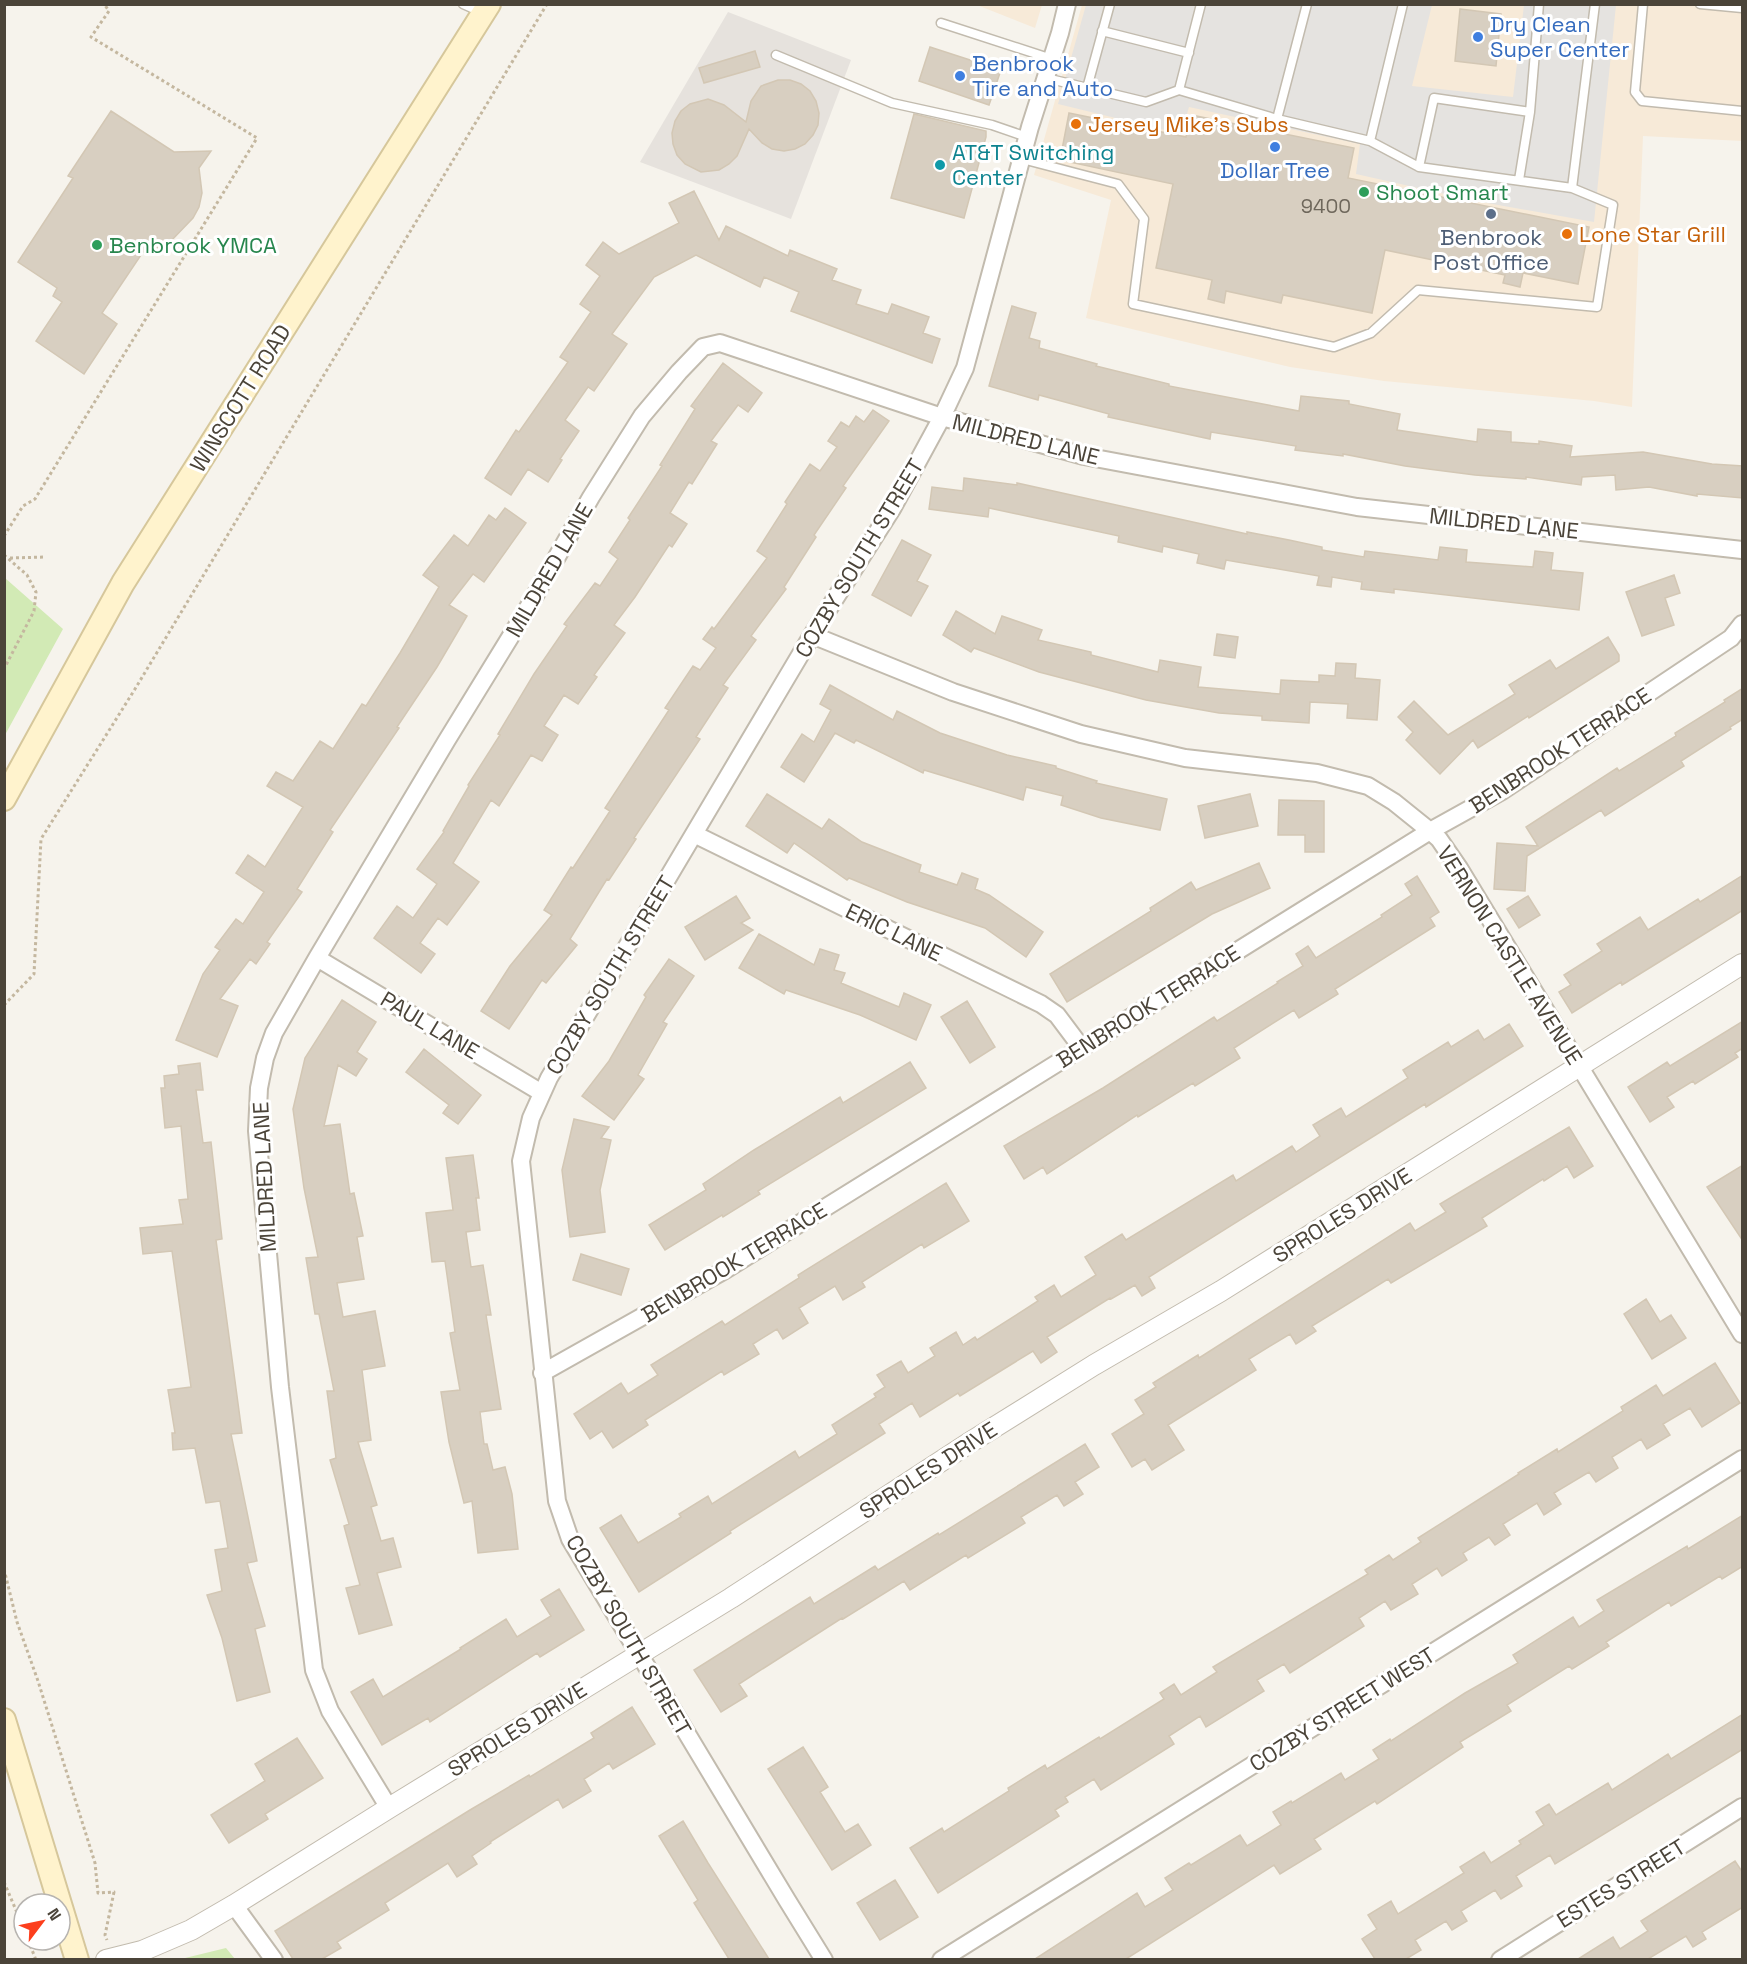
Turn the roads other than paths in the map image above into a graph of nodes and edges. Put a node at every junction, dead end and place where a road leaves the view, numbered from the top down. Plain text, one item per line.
1 (463, 4) edge
2 (1067, 4) edge
3 (1110, 4) edge
4 (1201, 4) edge
5 (1307, 4) edge
6 (1403, 4) edge
7 (1539, 4) edge
8 (1595, 4) edge
9 (1643, 4) edge
10 (1700, 4) edge
11 (1743, 8) edge
12 (487, 9) edge
13 (941, 23) dead end
14 (1102, 31) junction
15 (1189, 53) junction
16 (776, 55) dead end
17 (1052, 59) junction
18 (1046, 78) junction
19 (1087, 88) junction
20 (1179, 90) junction
21 (1530, 111) junction
22 (1743, 111) edge
23 (1278, 119) junction
24 (1027, 137) junction
25 (1370, 141) junction
26 (1022, 159) junction
27 (1419, 167) junction
28 (1519, 180) junction
29 (1572, 188) junction
30 (942, 417) junction
31 (1743, 550) edge
32 (1743, 624) edge
33 (812, 635) junction
34 (4, 800) edge
35 (1431, 831) junction
36 (694, 834) junction
37 (317, 958) junction
38 (1743, 964) edge
39 (1081, 1047) junction
40 (1579, 1066) junction
41 (542, 1093) junction
42 (1743, 1334) edge
43 (542, 1373) junction
44 (1743, 1459) edge
45 (639, 1654) junction
46 (4, 1720) edge
47 (389, 1808) junction
48 (1743, 1808) edge
49 (234, 1905) junction
50 (77, 1959) edge
51 (109, 1959) edge
52 (274, 1959) edge
53 (825, 1959) edge
54 (941, 1959) edge
55 (1500, 1959) edge

1 - 12 lane
2 - 17 street, COZBY SOUTH STREET
3 - 14 lane
4 - 15 lane
5 - 23 lane
6 - 25 lane
7 - 21 lane
8 - 29 lane
9 - 22 lane
10 - 11 lane
12 - 34 main road, WINSCOTT ROAD
13 - 17 lane
14 - 15 lane
14 - 19 lane
15 - 20 lane
16 - 24 lane
17 - 18 street, COZBY SOUTH STREET
18 - 19 lane
18 - 24 street, COZBY SOUTH STREET
19 - 20 lane
20 - 23 lane
21 - 27 lane
21 - 28 lane
23 - 25 lane
24 - 26 street, COZBY SOUTH STREET
25 - 27 lane
26 - 29 lane
26 - 30 street, COZBY SOUTH STREET
27 - 28 lane
28 - 29 lane
30 - 31 street, MILDRED LANE
30 - 33 street, COZBY SOUTH STREET
30 - 37 street, MILDRED LANE
32 - 35 street, BENBROOK TERRACE
33 - 35 street, VERNON CASTLE AVENUE
33 - 36 street, COZBY SOUTH STREET
35 - 39 street, BENBROOK TERRACE
35 - 40 street, VERNON CASTLE AVENUE
36 - 39 street, ERIC LANE
36 - 41 street, COZBY SOUTH STREET
37 - 41 street, PAUL LANE
37 - 47 street, MILDRED LANE
38 - 40 street, SPROLES DRIVE
39 - 43 street, BENBROOK TERRACE
40 - 42 street, VERNON CASTLE AVENUE
40 - 45 street, SPROLES DRIVE
41 - 43 street, COZBY SOUTH STREET
43 - 45 street, COZBY SOUTH STREET
44 - 54 street, COZBY STREET WEST
45 - 47 street, SPROLES DRIVE
45 - 53 street, COZBY SOUTH STREET
46 - 50 main road
47 - 49 street, SPROLES DRIVE
48 - 55 street, ESTES STREET
49 - 51 street, SPROLES DRIVE
49 - 52 street

